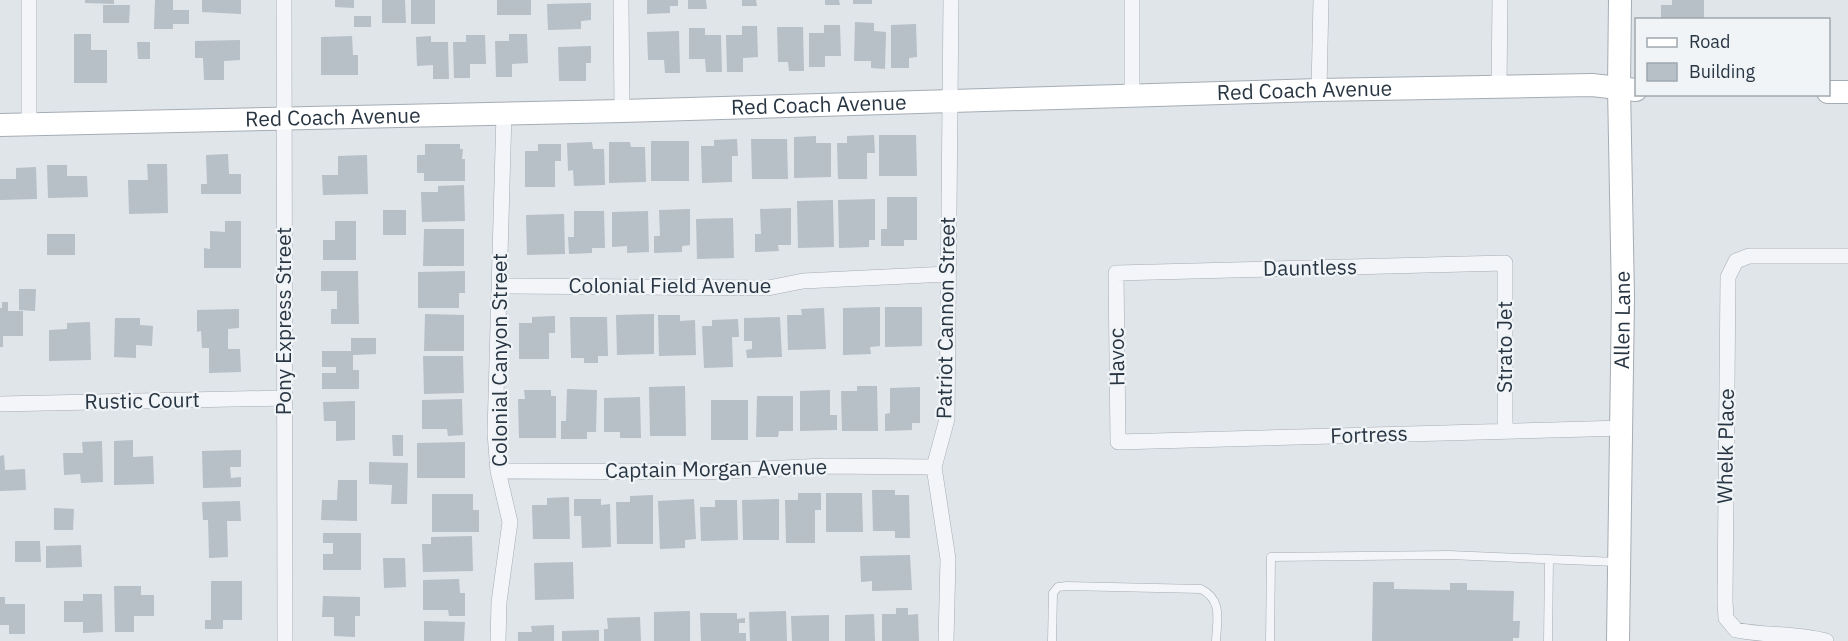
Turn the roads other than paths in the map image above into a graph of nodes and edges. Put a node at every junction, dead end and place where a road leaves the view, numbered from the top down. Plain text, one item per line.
1 (29, 0) edge
2 (284, 0) edge
3 (621, 0) edge
4 (951, 0) edge
5 (1132, 0) edge
6 (1321, 0) edge
7 (1500, 0) edge
8 (1620, 0) edge
9 (1498, 87) junction
10 (1628, 88) edge
11 (1319, 90) junction
12 (1830, 92) edge
13 (1848, 92) edge
14 (1132, 95) junction
15 (950, 101) junction
16 (622, 111) junction
17 (504, 113) junction
18 (284, 118) junction
19 (0, 125) edge
20 (29, 125) junction
21 (1848, 256) edge
22 (1505, 263) joint
23 (1116, 273) joint
24 (948, 274) junction
25 (499, 286) junction
26 (284, 398) junction
27 (0, 404) edge
28 (1621, 428) junction
29 (1505, 431) junction
30 (1118, 442) joint
31 (934, 467) junction
32 (498, 471) junction
33 (1549, 559) junction
34 (1620, 562) junction
35 (285, 641) edge
36 (498, 641) edge
37 (946, 641) edge
38 (1052, 641) edge
39 (1216, 641) edge
40 (1270, 641) edge
41 (1548, 641) edge
42 (1618, 641) edge
43 (1826, 641) edge

1 - 20 street
2 - 18 street, Pony Express Street
3 - 16 street
4 - 15 street, Patriot Cannon Street
5 - 14 street
6 - 11 street
7 - 9 street
8 - 10 street, Allen Lane
9 - 10 street, Red Coach Avenue
9 - 11 street, Red Coach Avenue
10 - 28 street, Allen Lane
11 - 14 street, Red Coach Avenue
12 - 13 street
14 - 15 street, Red Coach Avenue
15 - 16 street, Red Coach Avenue
15 - 24 street, Patriot Cannon Street
16 - 17 street, Red Coach Avenue
17 - 18 street, Red Coach Avenue
17 - 25 street, Colonial Canyon Street
18 - 20 street, Red Coach Avenue
18 - 26 street, Pony Express Street
19 - 20 street, Red Coach Avenue
21 - 43 street, Whelk Place
22 - 23 street, Dauntless
22 - 29 street, Strato Jet
23 - 30 street, Havoc
24 - 25 street, Colonial Field Avenue
24 - 31 street, Patriot Cannon Street
25 - 32 street, Colonial Canyon Street
26 - 27 street, Rustic Court
26 - 35 street, Pony Express Street
28 - 29 street, Fortress
28 - 34 street, Allen Lane
29 - 30 street, Fortress
31 - 32 street, Captain Morgan Avenue
31 - 37 street, Patriot Cannon Street
32 - 36 street, Colonial Canyon Street
33 - 34 lane
33 - 40 lane
33 - 41 lane
34 - 42 street, Allen Lane
38 - 39 lane

